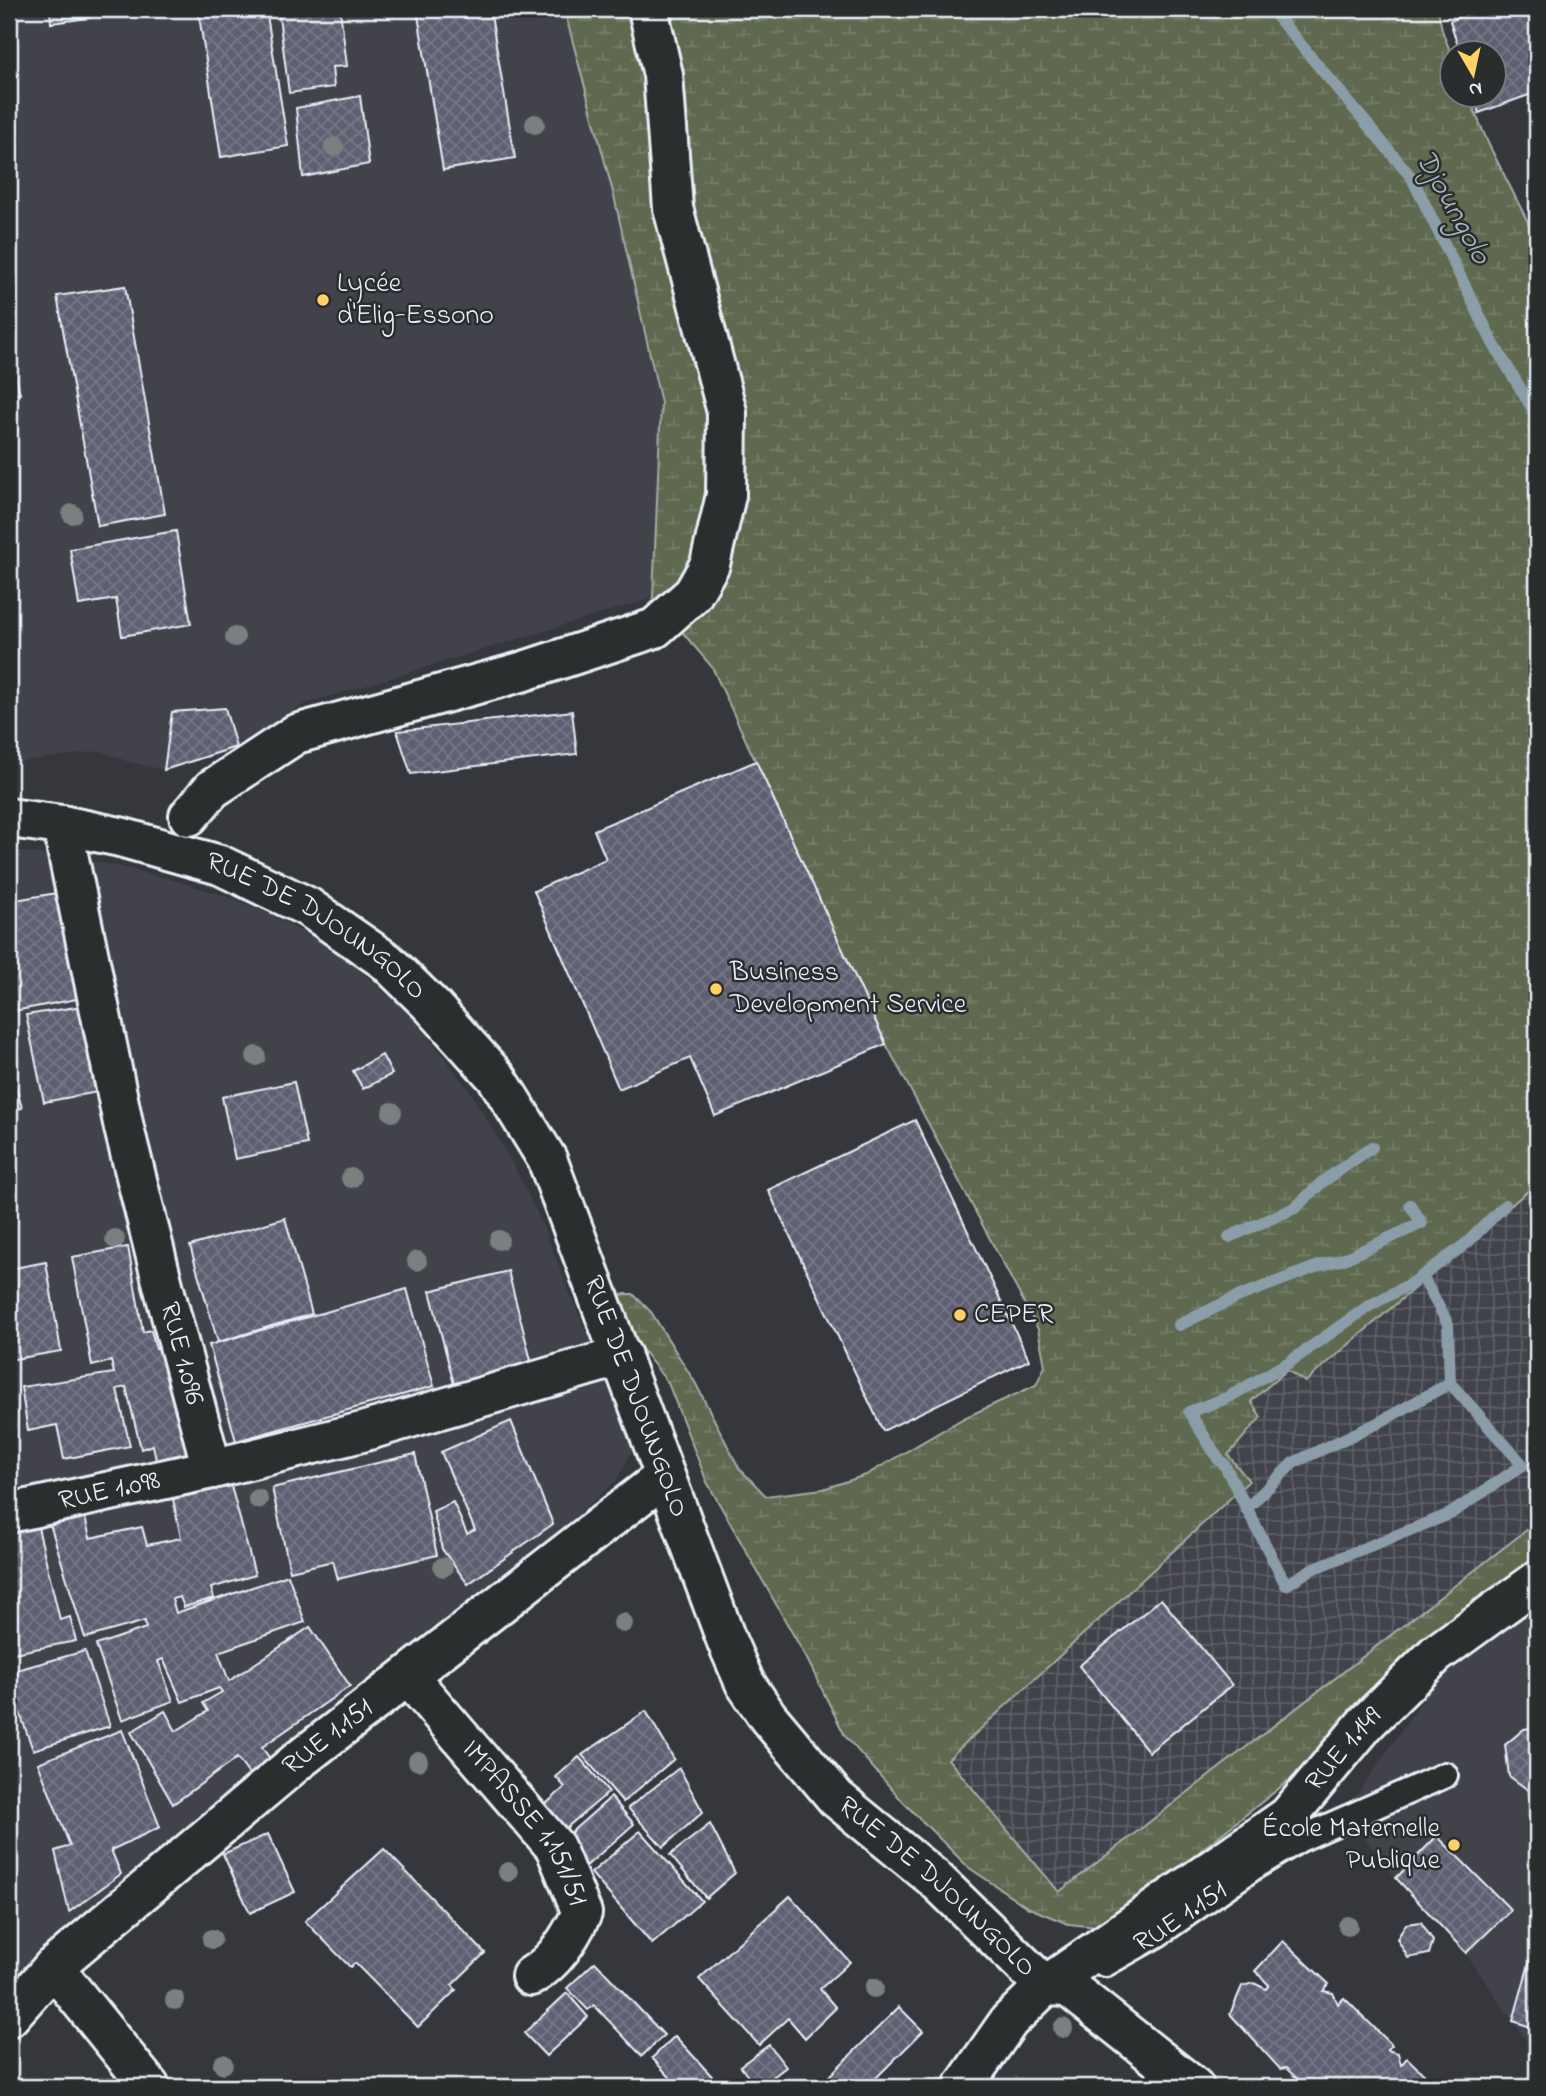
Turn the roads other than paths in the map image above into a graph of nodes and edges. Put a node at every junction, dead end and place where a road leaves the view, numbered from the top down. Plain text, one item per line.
1 (648, 9) edge
2 (190, 816) dead end
3 (9, 818) edge
4 (62, 825) junction
5 (622, 1356) junction
6 (212, 1469) junction
7 (665, 1476) junction
8 (9, 1513) edge
9 (1537, 1581) edge
10 (408, 1676) junction
11 (1445, 1775) dead end
12 (53, 1967) junction
13 (531, 1976) dead end
14 (1057, 1986) junction
15 (9, 2017) edge
16 (150, 2087) edge
17 (963, 2087) edge
18 (1194, 2087) edge

1 - 2 street
3 - 4 street, RUE DE DJOUNGOLO
4 - 5 street, RUE DE DJOUNGOLO
4 - 6 street, RUE 1.096
5 - 6 street
5 - 7 street, RUE DE DJOUNGOLO
6 - 8 street, RUE 1.098
7 - 10 street, RUE 1.151
7 - 14 street, RUE DE DJOUNGOLO
9 - 14 street, RUE 1.149
10 - 12 street, RUE 1.151
10 - 13 street, IMPASSE 1.151/51
11 - 14 lane, RUE 1.151
12 - 15 street, RUE 1.151
12 - 16 street
14 - 17 street, RUE 1.149
14 - 18 street, RUE DE DJOUNGOLO

